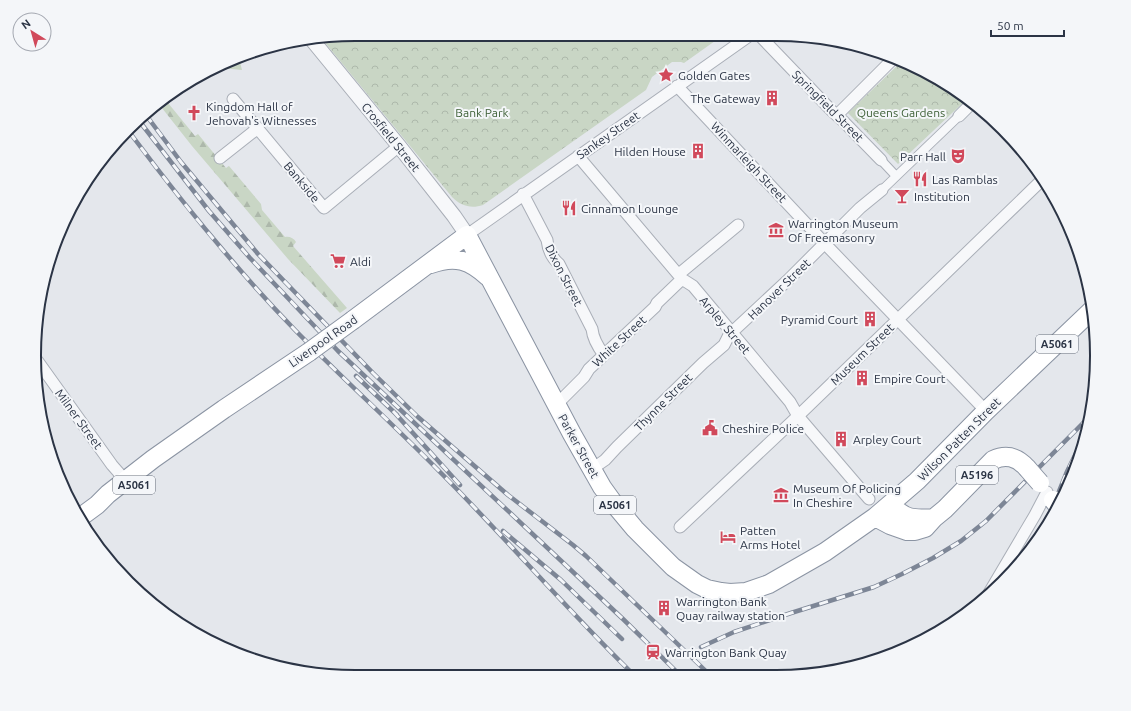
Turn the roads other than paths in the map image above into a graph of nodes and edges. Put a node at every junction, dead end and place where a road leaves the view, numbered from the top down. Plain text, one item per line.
1 (742, 41) edge
2 (765, 41) edge
3 (315, 44) edge
4 (889, 63) edge
5 (678, 86) junction
6 (233, 99) dead end
7 (968, 107) edge
8 (837, 115) junction
9 (959, 116) joint
10 (258, 128) junction
11 (399, 146) junction
12 (578, 156) junction
13 (220, 158) dead end
14 (881, 160) joint
15 (896, 176) junction
16 (1038, 183) edge
17 (882, 190) joint
18 (523, 194) junction
19 (738, 225) dead end
20 (467, 235) junction
21 (825, 244) junction
22 (421, 269) junction
23 (681, 277) junction
24 (491, 281) junction
25 (1087, 316) edge
26 (897, 319) junction
27 (732, 333) junction
28 (604, 355) junction
29 (42, 367) edge
30 (556, 405) junction
31 (986, 412) junction
32 (798, 416) junction
33 (176, 444) junction
34 (592, 469) junction
35 (126, 481) junction
36 (1050, 496) edge
37 (869, 499) dead end
38 (891, 504) junction
39 (98, 505) junction
40 (84, 515) edge
41 (875, 517) junction
42 (934, 518) junction
43 (680, 527) dead end
44 (998, 578) edge
45 (752, 590) joint

1 - 5 street, Sankey Street
2 - 8 street, Springfield Street
3 - 11 street, Crosfield Street
4 - 8 street
5 - 12 street, Sankey Street
5 - 21 street, Winmarleigh Street
6 - 10 street, Bankside
7 - 9 street
8 - 14 street, Springfield Street
9 - 15 street
10 - 11 street, Bankside
10 - 13 street
11 - 20 street, Crosfield Street
12 - 18 street, Sankey Street
12 - 23 street, Arpley Street
14 - 15 street, Springfield Street
15 - 17 street
16 - 26 street, Museum Street
17 - 21 street, Hanover Street
18 - 20 street, Sankey Street
18 - 28 street, Dixon Street
19 - 23 street, White Street
20 - 22 highway, Liverpool Road / A5061
20 - 24 highway, Parker Street / A5061
21 - 26 street, Winmarleigh Street
21 - 27 street, Hanover Street
22 - 24 highway
22 - 33 highway, Liverpool Road / A5061, bridge
23 - 27 street, Arpley Street
23 - 28 street, White Street
24 - 30 highway, Parker Street / A5061
25 - 31 highway, Wilson Patten Street / A5061
26 - 31 street, Winmarleigh Street
26 - 32 street, Museum Street
27 - 32 street, Arpley Street
27 - 34 street, Thynne Street
28 - 30 street, White Street
29 - 35 street, Milner Street
30 - 34 highway, Parker Street / A5061
31 - 38 highway, Wilson Patten Street / A5061
32 - 37 street, Arpley Street
32 - 43 street, Museum Street
33 - 35 highway, Liverpool Road / A5061
33 - 39 highway, Liverpool Road / A5061
34 - 45 highway, Parker Street / A5061
35 - 39 highway, Liverpool Road / A5061
36 - 42 highway, A5196, bridge
36 - 44 street
38 - 41 highway, Wilson Patten Street / A5061
38 - 42 highway
39 - 40 highway, Liverpool Road / A5061
41 - 42 highway, A5196
41 - 45 highway, Wilson Patten Street / A5061

